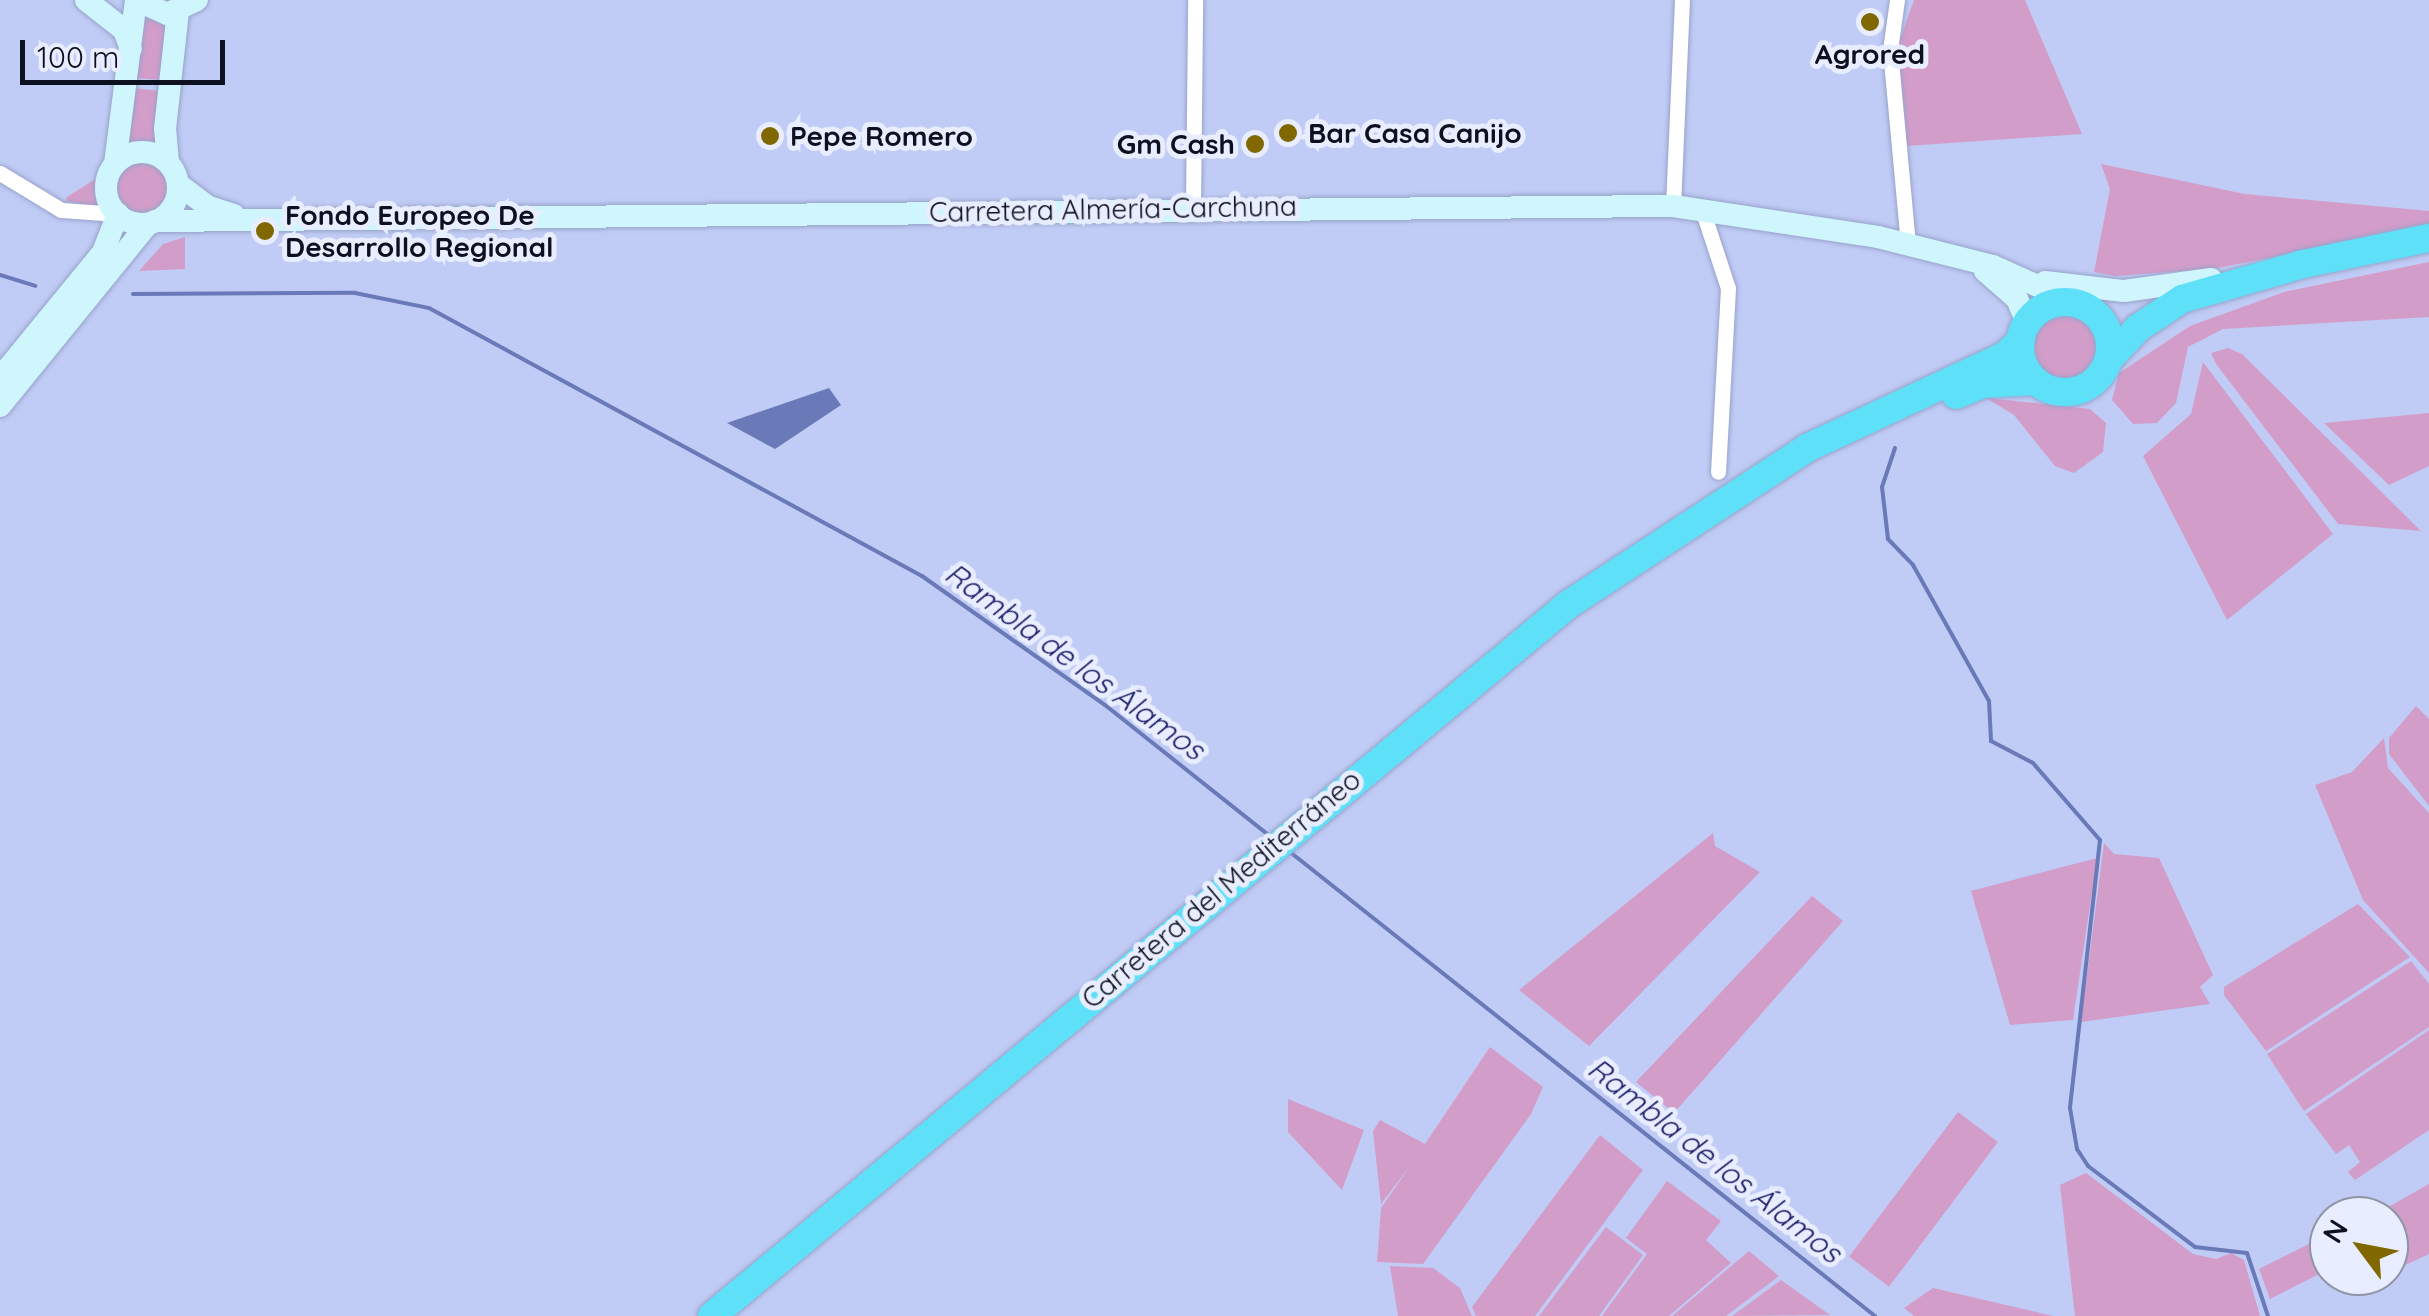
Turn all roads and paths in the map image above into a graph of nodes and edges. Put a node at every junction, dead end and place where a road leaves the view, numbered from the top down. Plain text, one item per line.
1 (86, 0) edge
2 (136, 0) edge
3 (1672, 0) edge
4 (1682, 0) edge
5 (1897, 0) edge
6 (1196, 1) edge
7 (187, 6) edge
8 (1681, 18) junction
9 (131, 49) junction
10 (115, 164) junction
11 (0, 173) edge
12 (174, 173) junction
13 (1673, 206) junction
14 (1193, 208) junction
15 (1702, 209) junction
16 (118, 214) junction
17 (88, 216) junction
18 (247, 218) junction
19 (152, 223) junction
20 (2429, 238) edge
21 (1908, 245) junction
22 (103, 252) junction
23 (1974, 264) junction
24 (2303, 264) junction
25 (93, 279) junction
26 (2036, 281) junction
27 (2182, 299) junction
28 (72, 306) junction
29 (2084, 307) junction
30 (2024, 331) junction
31 (2110, 358) junction
32 (0, 378) edge
33 (2035, 381) junction
34 (0, 406) edge
35 (1718, 472) dead end
36 (1749, 486) junction
37 (712, 1316) edge

1 - 9 main road
2 - 7 main road
2 - 9 main road
3 - 8 street
4 - 8 street
5 - 21 street
6 - 14 street
7 - 12 main road
8 - 13 street
9 - 10 main road
10 - 12 main road
10 - 16 main road
11 - 17 street
12 - 18 main road, Carretera Almería-Carchuna
12 - 19 main road
13 - 14 main road, Carretera Almería-Carchuna
13 - 15 main road, Carretera Almería-Carchuna
14 - 18 main road, Carretera Almería-Carchuna
15 - 21 main road, Carretera Almería-Carchuna
15 - 35 street
16 - 17 street
16 - 19 main road
16 - 22 main road
17 - 22 street
18 - 19 main road, Carretera Almería-Carchuna
19 - 25 main road
20 - 24 highway
21 - 23 main road, Carretera Almería-Carchuna
22 - 25 main road
23 - 26 main road, Carretera Almería-Carchuna
23 - 30 main road
24 - 26 main road
24 - 27 highway
25 - 28 main road
26 - 29 main road
27 - 29 highway
27 - 31 highway
28 - 32 main road
28 - 34 main road
29 - 30 highway
29 - 31 highway
30 - 33 highway
30 - 36 highway, Carretera del Mediterráneo
31 - 33 highway
33 - 36 highway, Carretera del Mediterráneo
36 - 37 highway, Carretera del Mediterráneo

